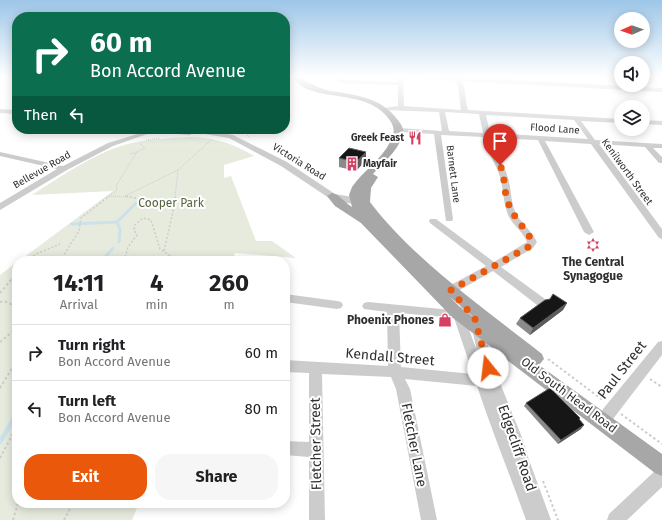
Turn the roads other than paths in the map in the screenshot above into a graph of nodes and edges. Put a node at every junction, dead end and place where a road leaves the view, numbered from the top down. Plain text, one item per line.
1 (368, 101) edge
2 (375, 101) edge
3 (395, 101) edge
4 (462, 101) edge
5 (393, 109) junction
6 (0, 111) edge
7 (442, 111) junction
8 (12, 112) edge
9 (465, 112) junction
10 (482, 113) junction
11 (576, 118) junction
12 (614, 121) edge
13 (650, 122) edge
14 (662, 123) edge
15 (403, 130) junction
16 (442, 132) junction
17 (147, 134) edge
18 (151, 134) edge
19 (170, 134) edge
20 (196, 134) edge
21 (215, 134) edge
22 (237, 134) edge
23 (486, 135) junction
24 (540, 138) junction
25 (142, 140) junction
26 (593, 142) junction
27 (647, 145) junction
28 (662, 146) edge
29 (96, 152) junction
30 (0, 154) edge
31 (662, 161) edge
32 (63, 168) junction
33 (332, 196) junction
34 (359, 202) junction
35 (0, 207) edge
36 (449, 219) dead end
37 (366, 221) junction
38 (433, 221) dead end
39 (589, 232) dead end
40 (662, 236) edge
41 (495, 266) junction
42 (451, 290) junction
43 (290, 299) edge
44 (541, 302) edge
45 (337, 305) dead end
46 (368, 306) dead end
47 (393, 309) junction
48 (458, 314) junction
49 (477, 326) junction
50 (662, 346) edge
51 (511, 351) junction
52 (290, 366) edge
53 (315, 367) junction
54 (395, 372) junction
55 (487, 376) junction
56 (614, 414) junction
57 (290, 448) edge
58 (315, 450) junction
59 (662, 455) edge
60 (662, 466) edge
61 (662, 476) edge
62 (623, 518) edge
63 (317, 520) edge
64 (429, 520) edge
65 (534, 520) edge
66 (543, 520) edge

1 - 5 main road
2 - 5 main road
3 - 5 street
4 - 9 street
5 - 7 street
5 - 15 main road
6 - 8 street
7 - 9 street
7 - 16 street, Barnett Lane
9 - 10 street
10 - 11 street
10 - 23 street
11 - 12 street
11 - 26 street, Kenilworth Street
13 - 14 street
15 - 16 street, Flood Lane
15 - 34 main road
16 - 23 street, Flood Lane
16 - 36 street, Barnett Lane
17 - 29 street, Bellevue Road
18 - 25 street, Bellevue Road
19 - 25 street
20 - 21 street, Victoria Road
22 - 33 street, Victoria Road
23 - 24 street, Flood Lane
23 - 41 street
24 - 26 street, Flood Lane
24 - 39 street
25 - 29 street, Bellevue Road
26 - 27 street, Flood Lane
26 - 40 street, Kenilworth Street
27 - 28 street, Flood Lane
27 - 31 street
29 - 32 street, Bellevue Road
30 - 32 street
32 - 35 street, Bellevue Road
33 - 34 street, Victoria Road
33 - 37 main road
34 - 37 main road, Old South Head Road
34 - 42 main road, Old South Head Road
37 - 48 main road, Old South Head Road
38 - 41 street
41 - 42 street
41 - 44 street
42 - 49 street, Edgecliff Road
42 - 56 main road, Old South Head Road
43 - 45 street
46 - 47 street
47 - 48 street
47 - 54 street
48 - 49 main road, Old South Head Road
48 - 55 street, Edgecliff Road
49 - 51 main road, Old South Head Road
49 - 55 street, Edgecliff Road
50 - 56 street, Paul Street
51 - 55 main road
51 - 60 main road, Old South Head Road
52 - 53 street, Kendall Street
53 - 54 street, Kendall Street
53 - 58 street, Fletcher Street
54 - 55 street, Kendall Street
54 - 64 street, Fletcher Lane
55 - 65 street, Edgecliff Road
55 - 66 street, Edgecliff Road
56 - 59 main road, Old South Head Road
57 - 58 street
58 - 63 street, Fletcher Street
61 - 62 street

